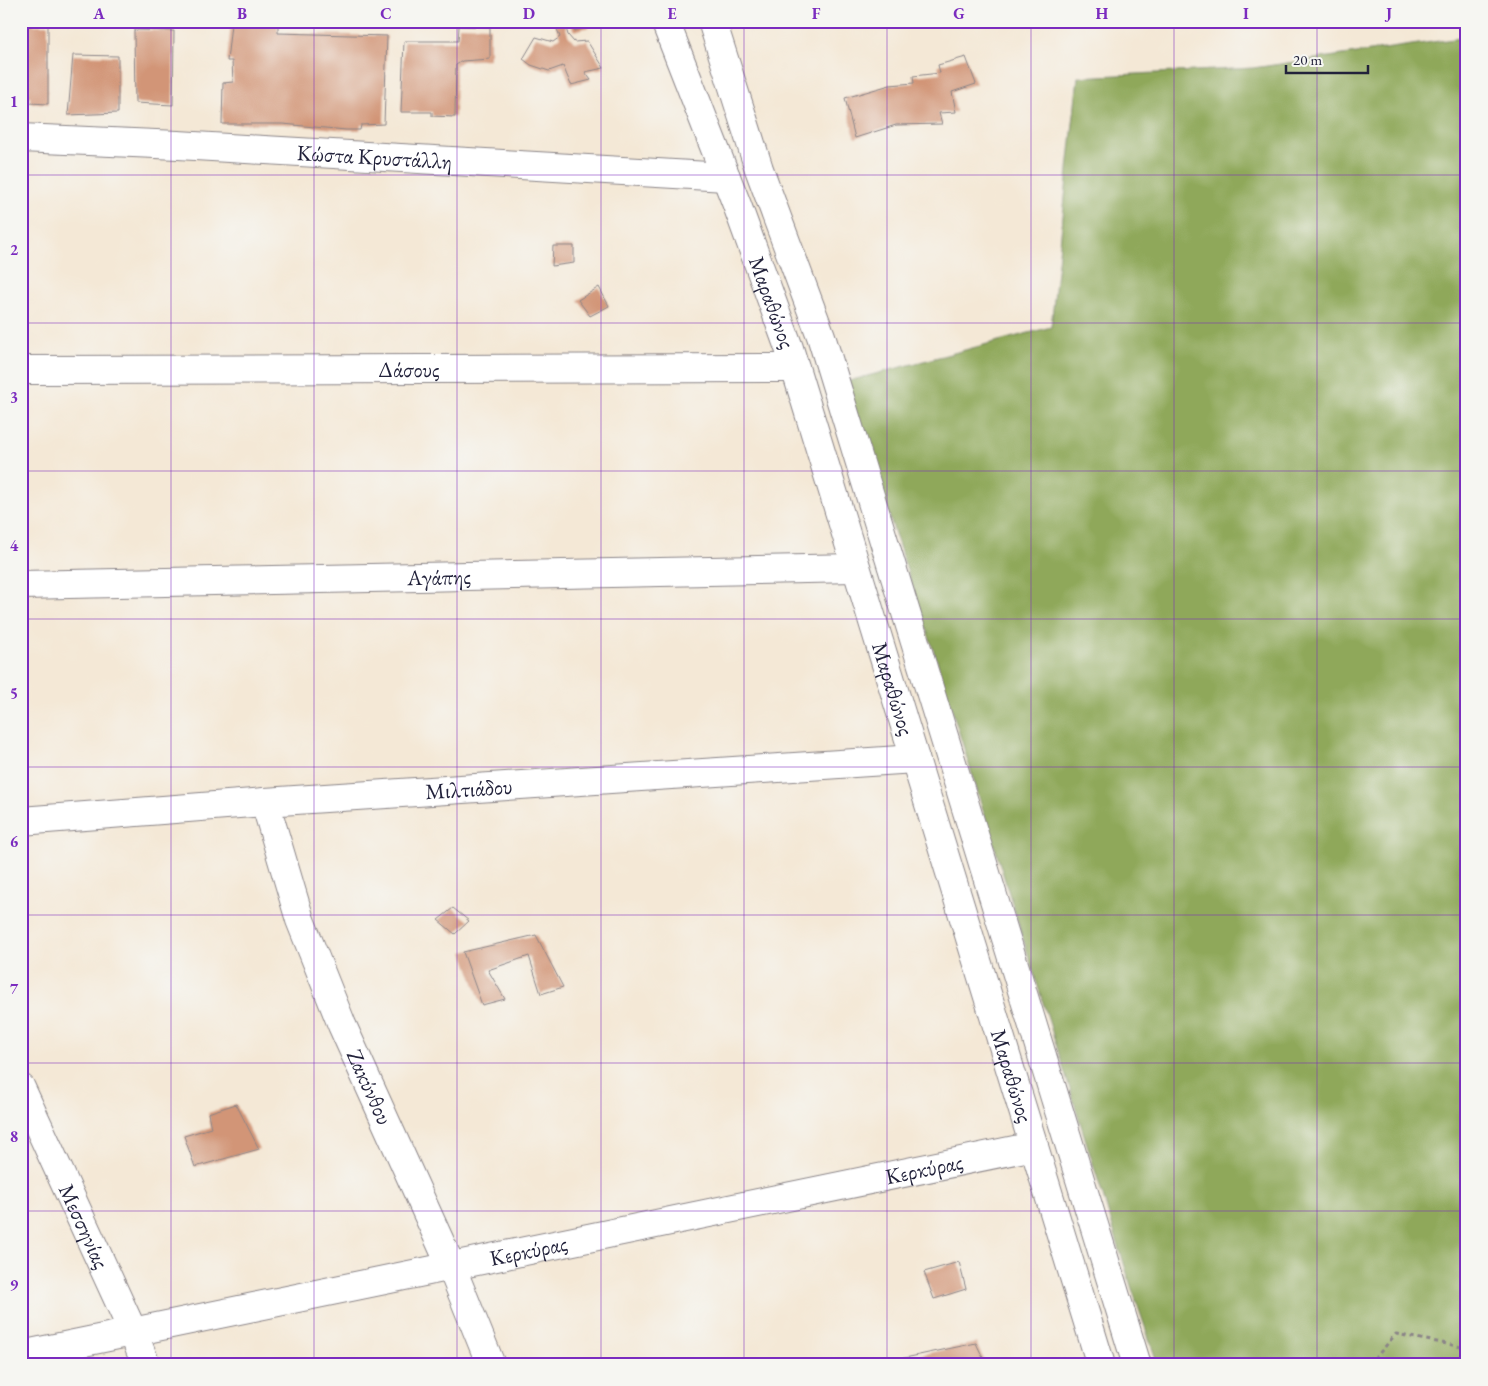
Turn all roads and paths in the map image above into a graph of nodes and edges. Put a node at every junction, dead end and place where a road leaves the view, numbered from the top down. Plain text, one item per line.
1 (665, 21) edge
2 (712, 21) edge
3 (21, 138) edge
4 (726, 177) junction
5 (795, 368) junction
6 (21, 370) edge
7 (856, 568) junction
8 (21, 585) edge
9 (915, 759) junction
10 (265, 802) junction
11 (21, 821) edge
12 (21, 1088) edge
13 (1034, 1146) junction
14 (451, 1266) junction
15 (133, 1332) junction
16 (1467, 1348) edge
17 (21, 1355) edge
18 (146, 1365) edge
19 (491, 1365) edge
20 (1101, 1365) edge
21 (1137, 1365) edge
22 (1369, 1365) edge

1 - 4 street, Μαραθώνος
2 - 21 street, Μαραθώνος
3 - 4 street, Κώστα Κρυστάλλη
4 - 5 street, Μαραθώνος
5 - 6 street, Δάσους
5 - 7 street, Μαραθώνος
7 - 8 street, Αγάπης
7 - 9 street, Μαραθώνος
9 - 10 street, Μιλτιάδου
9 - 13 street, Μαραθώνος
10 - 11 street, Μιλτιάδου
10 - 14 street, Ζακύνθου
12 - 15 street, Μεσσηνίας
13 - 14 street, Κερκύρας
13 - 20 street, Μαραθώνος
14 - 15 street, Κερκύρας
14 - 19 street, Ζακύνθου
15 - 17 street, Κερκύρας
15 - 18 street, Μεσσηνίας
16 - 22 path

